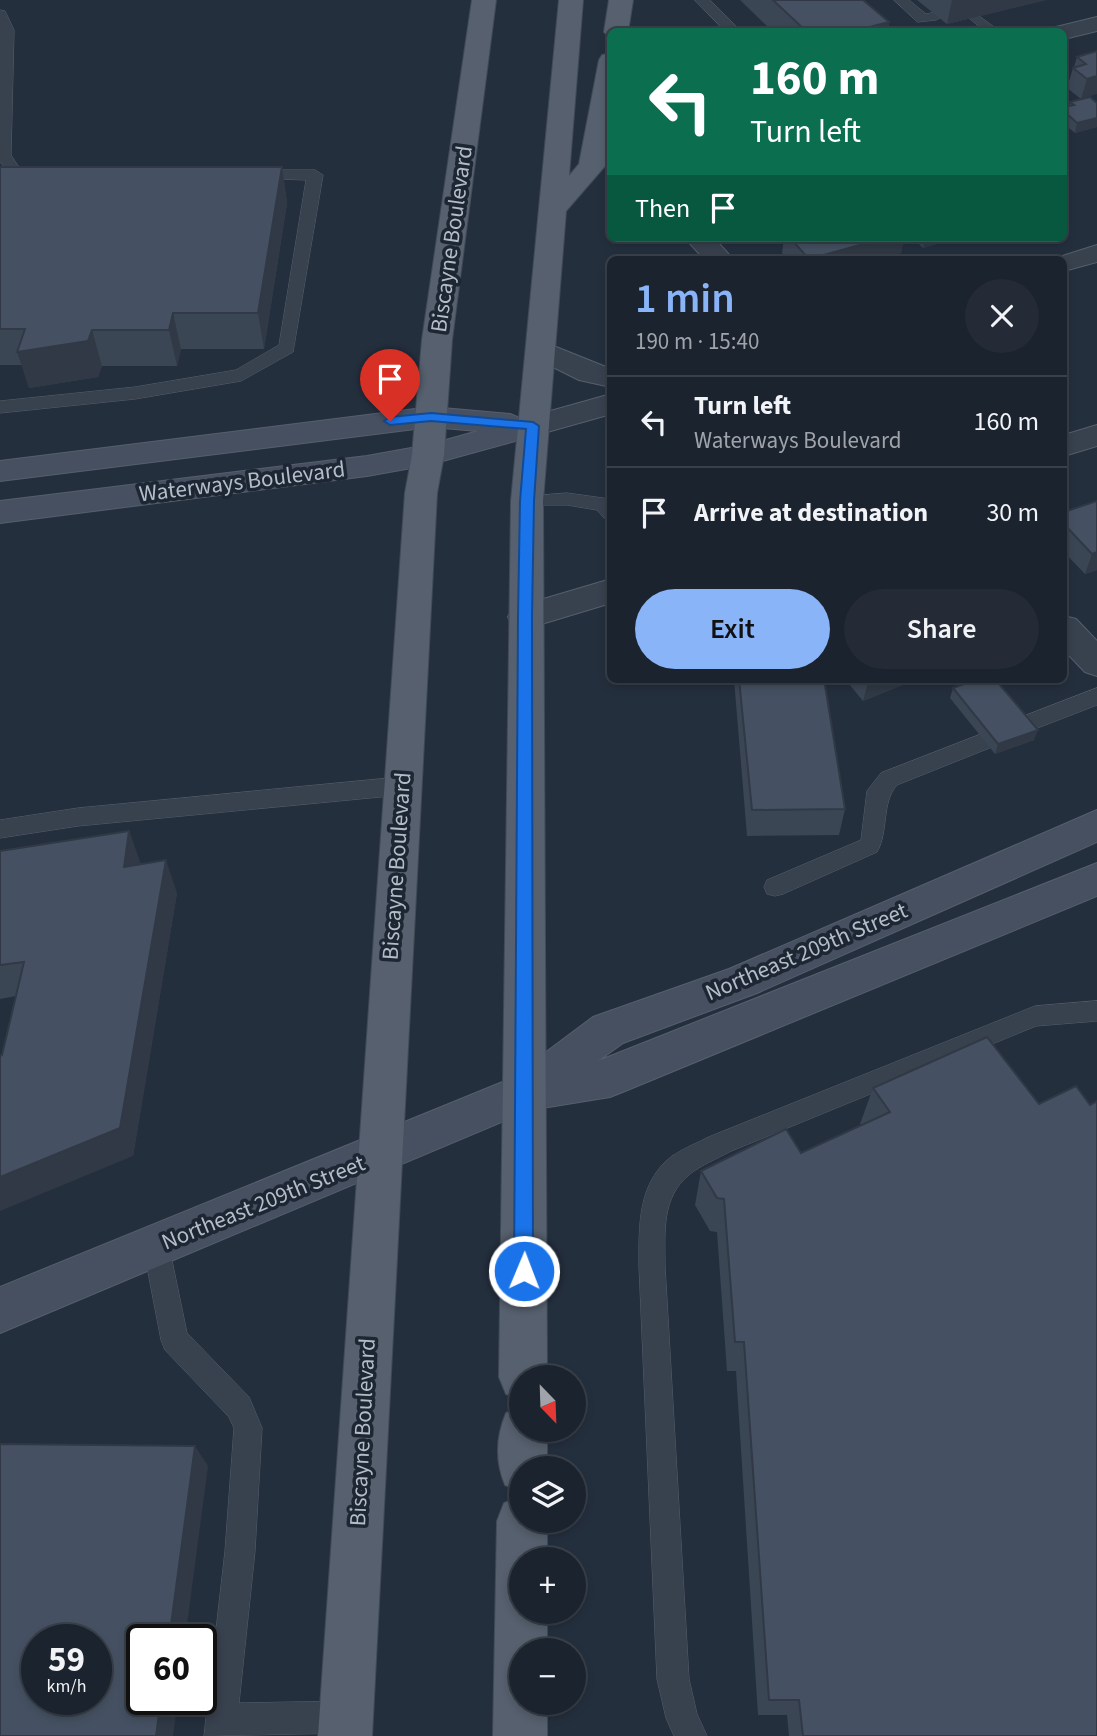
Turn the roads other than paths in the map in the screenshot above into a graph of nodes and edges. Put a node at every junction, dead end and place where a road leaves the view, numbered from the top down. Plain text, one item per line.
1 (484, 0) edge
2 (571, 0) edge
3 (621, 0) edge
4 (702, 0) edge
5 (901, 0) edge
6 (0, 14) edge
7 (936, 16) dead end
8 (975, 17) dead end
9 (1097, 24) edge
10 (617, 28) edge
11 (726, 28) edge
12 (988, 28) edge
13 (1067, 31) edge
14 (607, 82) edge
15 (232, 175) edge
16 (57, 176) edge
17 (553, 209) junction
18 (703, 242) edge
19 (1097, 253) edge
20 (716, 256) edge
21 (1067, 262) edge
22 (541, 351) junction
23 (607, 376) edge
24 (607, 405) edge
25 (0, 407) edge
26 (431, 417) junction
27 (533, 426) junction
28 (1097, 435) edge
29 (1067, 445) edge
30 (428, 455) junction
31 (0, 471) edge
32 (527, 501) junction
33 (607, 508) edge
34 (0, 512) edge
35 (607, 592) edge
36 (525, 617) junction
37 (1067, 631) edge
38 (1097, 663) edge
39 (1097, 696) edge
40 (1022, 726) edge
41 (984, 741) edge
42 (401, 786) junction
43 (1097, 825) edge
44 (0, 829) edge
45 (1097, 879) edge
46 (775, 887) dead end
47 (1097, 1010) edge
48 (526, 1092) junction
49 (379, 1154) junction
50 (156, 1246) junction
51 (0, 1310) edge
52 (523, 1365) edge
53 (521, 1624) edge
54 (345, 1726) edge
55 (221, 1727) edge
56 (520, 1736) edge
57 (691, 1736) edge

1 - 26 main road, Biscayne Boulevard
2 - 17 main road
3 - 10 main road
4 - 11 lane
5 - 7 lane
6 - 16 lane
8 - 12 lane
9 - 13 street
14 - 17 main road
15 - 25 lane
17 - 22 main road
18 - 20 street
19 - 21 street
22 - 23 street
22 - 27 main road
24 - 27 street
26 - 27 street, Waterways Boulevard
26 - 30 main road, Biscayne Boulevard
26 - 31 street, Waterways Boulevard
27 - 30 street, Waterways Boulevard
27 - 32 main road
28 - 29 street
30 - 34 street, Waterways Boulevard
30 - 42 main road, Biscayne Boulevard
32 - 33 lane
32 - 36 main road
35 - 36 street
36 - 48 main road
37 - 38 street
39 - 40 lane
41 - 46 lane
42 - 44 lane
42 - 49 main road, Biscayne Boulevard
43 - 48 street, Northeast 209th Street
45 - 48 street, Northeast 209th Street
47 - 57 lane
48 - 49 street, Northeast 209th Street
48 - 52 main road
49 - 50 street, Northeast 209th Street
49 - 54 main road, Biscayne Boulevard
50 - 51 street, Northeast 209th Street
50 - 55 lane
53 - 56 main road
54 - 55 lane

